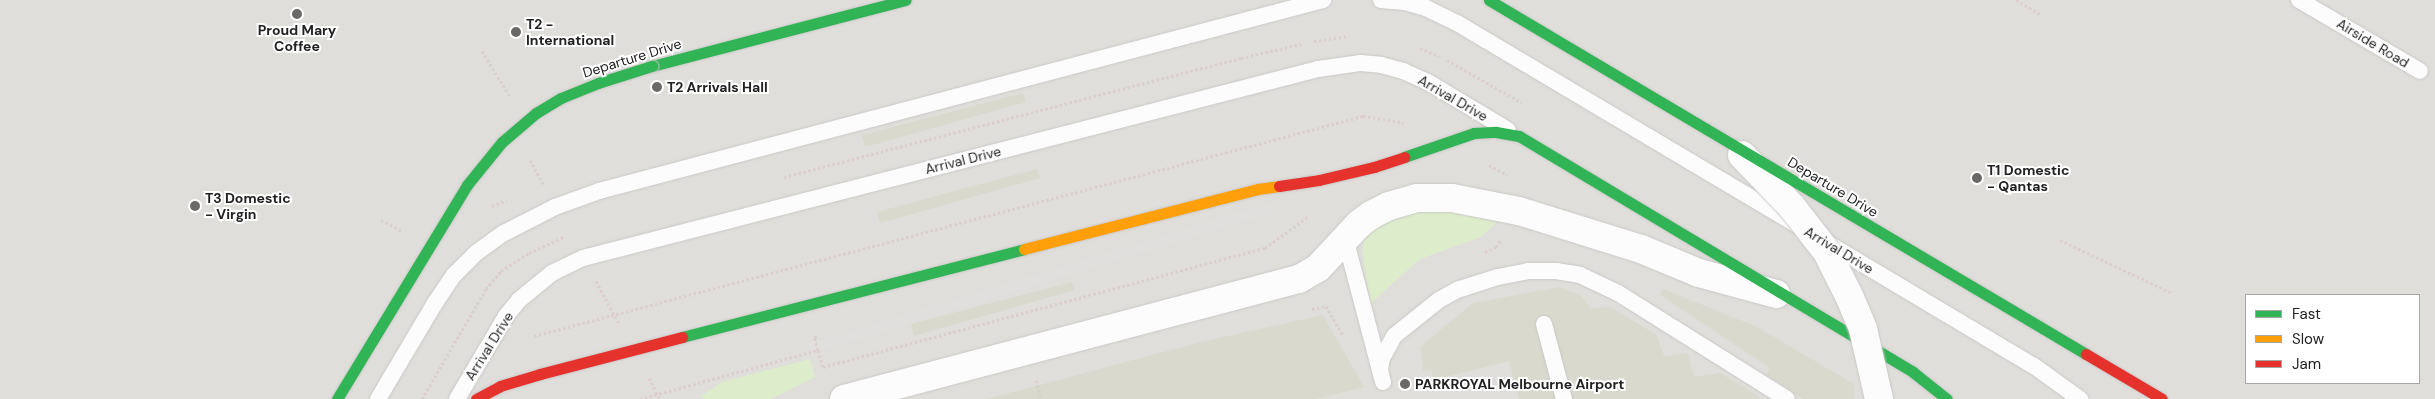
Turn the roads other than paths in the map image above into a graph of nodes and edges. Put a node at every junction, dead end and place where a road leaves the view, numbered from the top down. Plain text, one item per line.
1 (906, 0) edge
2 (1323, 0) edge
3 (1381, 0) edge
4 (1489, 0) edge
5 (2299, 0) edge
6 (2420, 71) dead end
7 (1519, 136) junction
8 (1728, 142) junction
9 (1345, 238) junction
10 (1788, 297) junction
11 (1544, 324) dead end
12 (337, 399) edge
13 (378, 399) edge
14 (456, 399) edge
15 (476, 399) edge
16 (844, 399) edge
17 (1564, 399) edge
18 (1787, 399) edge
19 (1879, 399) edge
20 (1947, 399) edge
21 (2080, 399) edge
22 (2162, 399) edge

1 - 12 street, Departure Drive, bridge
2 - 13 lane
3 - 21 lane, Arrival Drive
4 - 8 street, Departure Drive, bridge
5 - 6 lane, Airside Road
7 - 10 street, Arrival Drive
7 - 14 lane, Arrival Drive
7 - 15 street, Arrival Drive
8 - 19 street, bridge
8 - 22 street, Departure Drive, bridge
9 - 10 street, Arrival Drive
9 - 16 street, Arrival Drive
9 - 18 lane
10 - 20 street, Arrival Drive
11 - 17 lane

